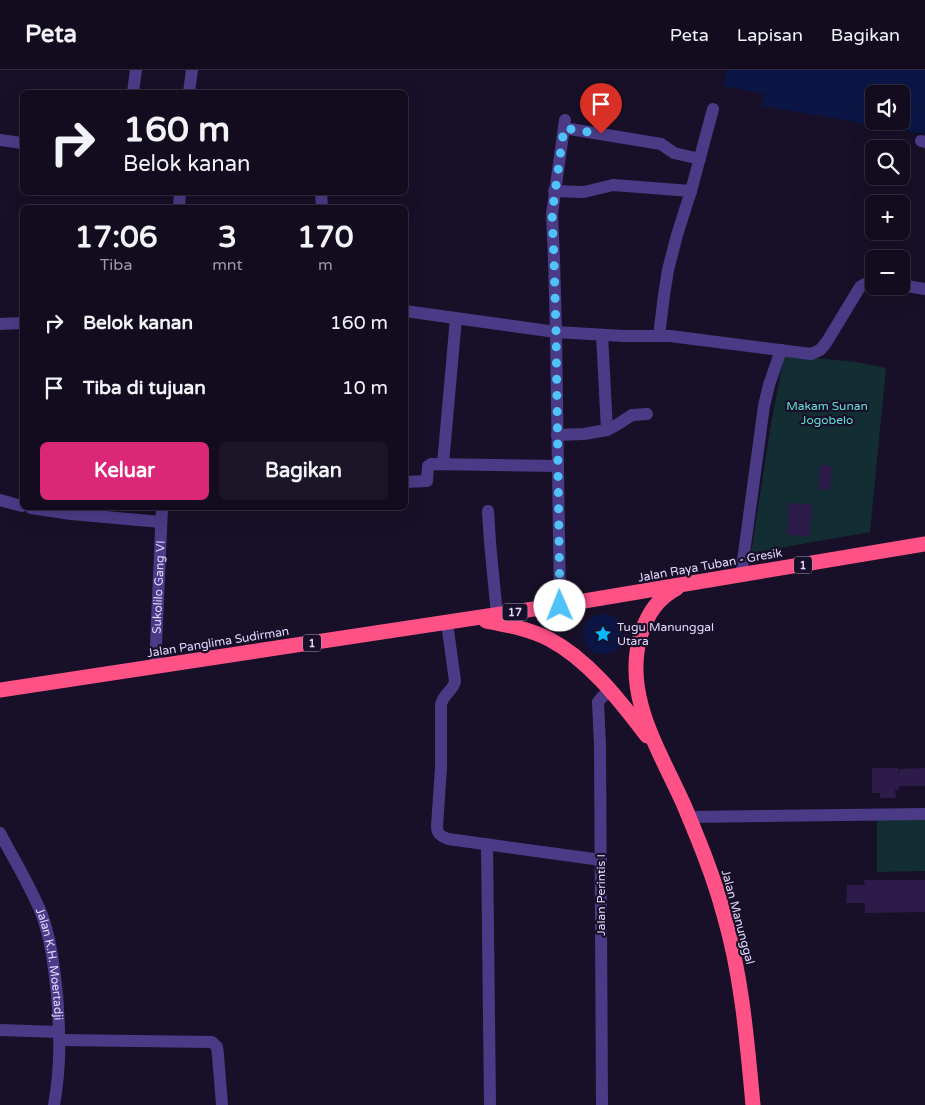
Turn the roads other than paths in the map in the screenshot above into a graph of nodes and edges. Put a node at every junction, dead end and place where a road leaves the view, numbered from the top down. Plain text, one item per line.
1 (136, 70) edge
2 (192, 70) edge
3 (133, 90) edge
4 (189, 90) edge
5 (713, 109) dead end
6 (0, 140) edge
7 (20, 143) edge
8 (700, 160) junction
9 (554, 191) junction
10 (691, 191) junction
11 (865, 284) edge
12 (910, 287) edge
13 (925, 290) edge
14 (408, 311) edge
15 (456, 318) junction
16 (20, 323) edge
17 (0, 324) edge
18 (556, 332) junction
19 (602, 334) junction
20 (659, 336) junction
21 (781, 350) junction
22 (647, 414) dead end
23 (607, 430) junction
24 (557, 435) junction
25 (443, 464) junction
26 (558, 466) junction
27 (408, 482) edge
28 (0, 500) edge
29 (20, 505) edge
30 (44, 510) edge
31 (162, 510) edge
32 (488, 511) dead end
33 (161, 522) junction
34 (925, 544) edge
35 (741, 575) junction
36 (681, 586) junction
37 (560, 606) junction
38 (497, 615) junction
39 (470, 620) junction
40 (447, 623) junction
41 (155, 667) junction
42 (0, 690) edge
43 (611, 691) junction
44 (656, 747) junction
45 (925, 814) edge
46 (689, 817) junction
47 (0, 833) edge
48 (487, 844) junction
49 (601, 860) junction
50 (0, 1030) edge
51 (60, 1036) junction
52 (54, 1105) edge
53 (222, 1105) edge
54 (490, 1105) edge
55 (602, 1105) edge
56 (753, 1105) edge

1 - 3 street
2 - 4 street
5 - 8 street
6 - 7 street
8 - 9 street
8 - 10 street
9 - 10 street
9 - 18 street
10 - 20 street
11 - 21 street
12 - 13 street
14 - 15 street
15 - 18 street
15 - 25 street
16 - 17 street
18 - 19 street
18 - 24 street
19 - 20 street
19 - 23 street
20 - 21 street
21 - 35 street
22 - 23 street
23 - 24 street
24 - 26 street
25 - 26 street
25 - 27 street
26 - 37 street
28 - 29 street
30 - 33 street
31 - 33 street, Sukolilo Gang VI
32 - 38 street
33 - 41 street, Sukolilo Gang VI
34 - 35 highway, Jalan Raya Tuban - Gresik / 1
35 - 36 highway, Jalan Raya Tuban - Gresik / 1
36 - 37 highway, Jalan Raya Tuban - Gresik / 1
36 - 44 highway, Jalan Manunggal
37 - 38 highway, Jalan Panglima Sudirman / 17
38 - 39 highway, Jalan Panglima Sudirman / 17
39 - 40 highway, Jalan Panglima Sudirman / 1
39 - 43 highway, Jalan Manunggal
40 - 41 highway, Jalan Panglima Sudirman / 1
40 - 48 street
41 - 42 highway, Jalan Panglima Sudirman / 1
43 - 44 highway, Jalan Manunggal
43 - 49 street, Jalan Perintis I
44 - 46 highway, Jalan Manunggal
45 - 46 street
46 - 56 highway, Jalan Manunggal
47 - 51 street, Jalan K.H. Moertadji
48 - 49 street
48 - 54 street
49 - 55 street, Jalan Perintis I
50 - 51 street
51 - 52 street, Jalan K.H. Moertadji
51 - 53 street

